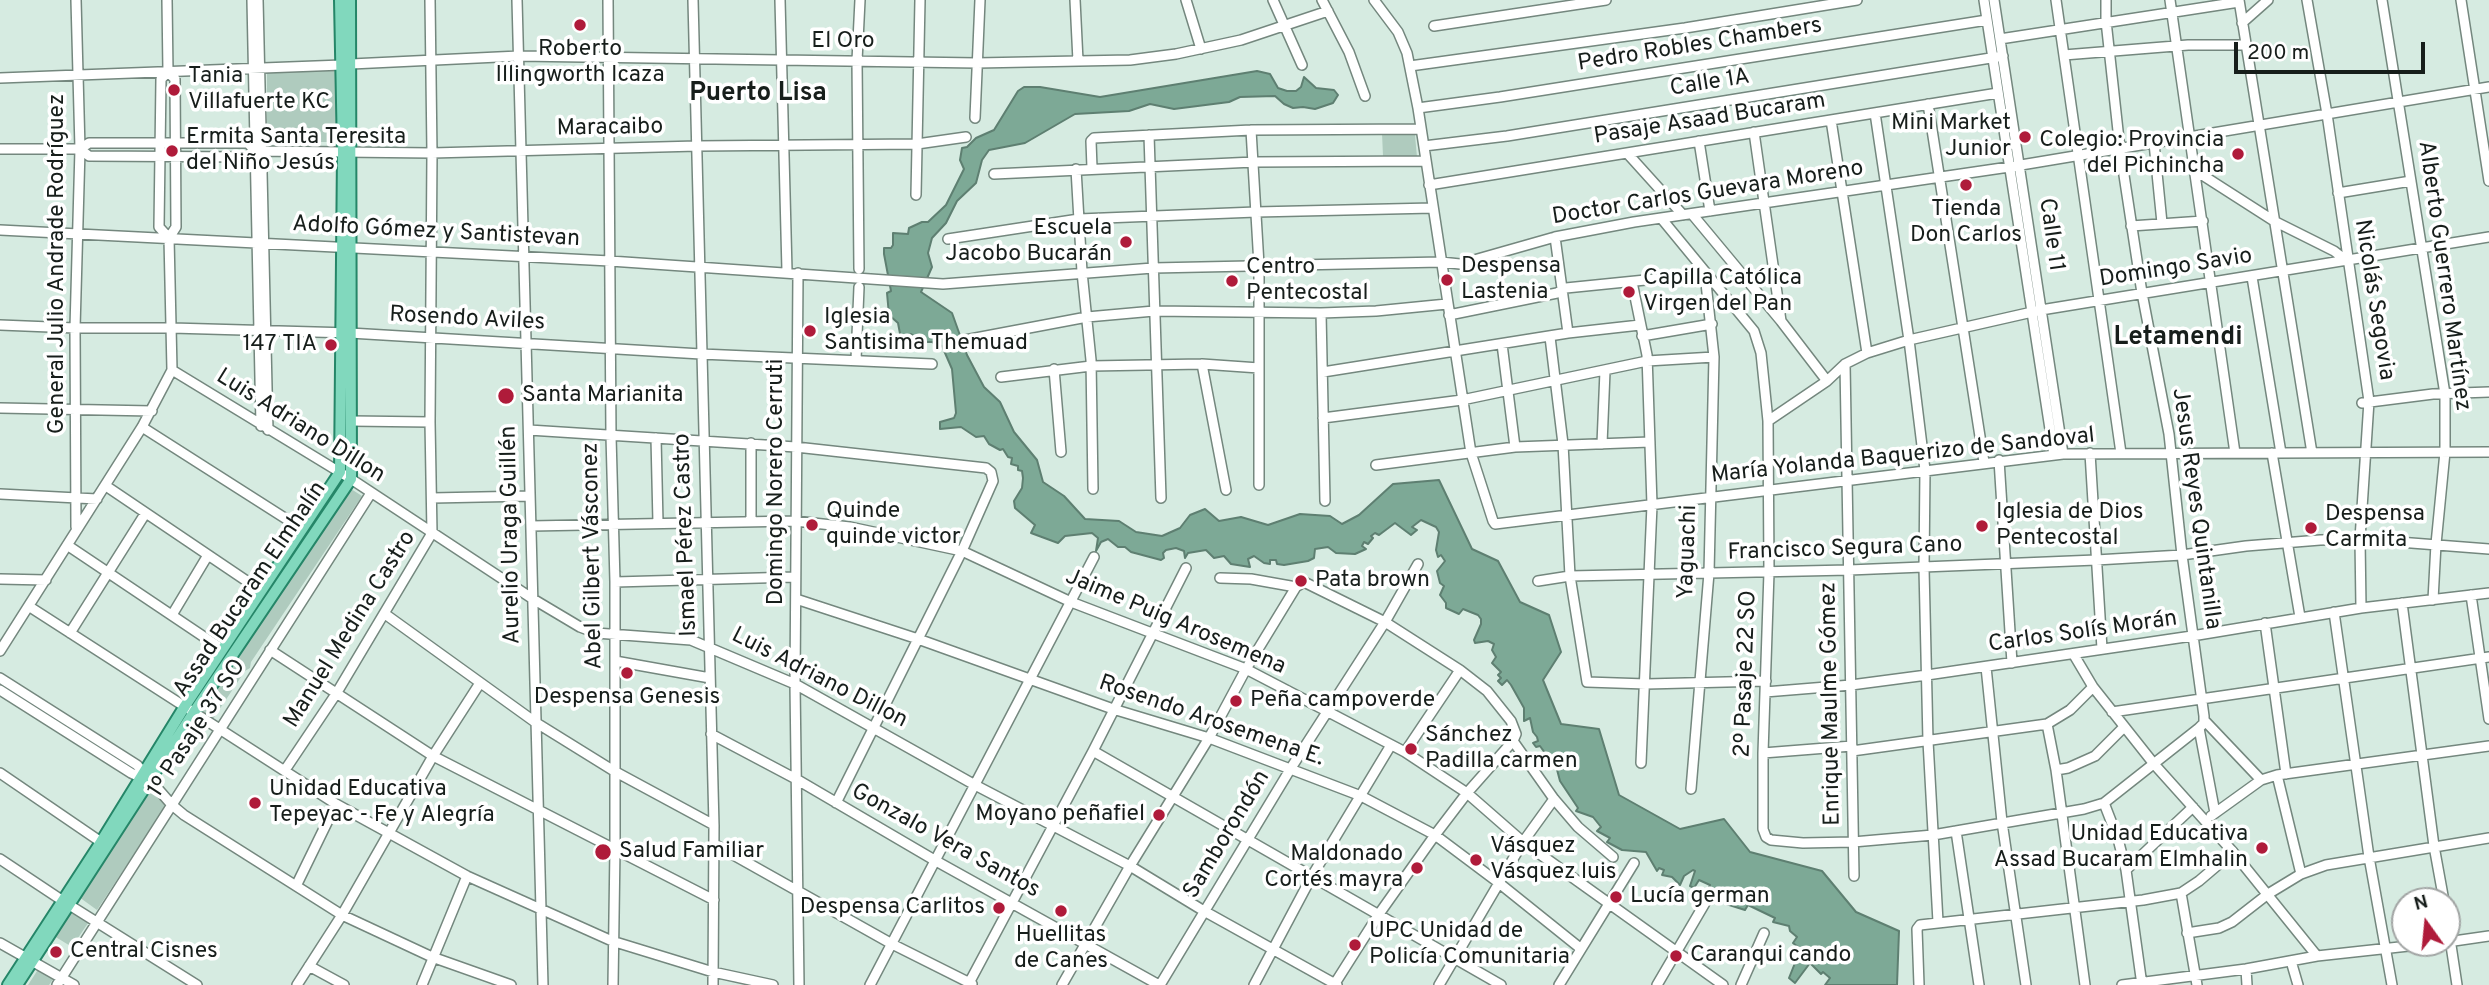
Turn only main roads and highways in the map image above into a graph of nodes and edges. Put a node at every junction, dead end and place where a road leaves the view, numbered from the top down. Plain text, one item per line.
1 (340, 0) edge
2 (350, 0) edge
3 (347, 65) junction
4 (346, 332) junction
5 (190, 709) junction
6 (146, 777) junction
7 (66, 903) junction
8 (29, 959) junction
9 (8, 985) edge
10 (17, 985) edge

1 - 3 main road
2 - 3 main road, Assad Bucaram Elmhalín
3 - 4 main road, Assad Bucaram Elmhalín
4 - 5 main road
4 - 5 main road, Assad Bucaram Elmhalín
5 - 6 main road, Assad Bucaram Elmhalín
6 - 7 main road, Assad Bucaram Elmhalín
6 - 7 main road
7 - 8 main road, Assad Bucaram Elmhalín
8 - 9 main road, Assad Bucaram Elmhalín
8 - 10 main road, Assad Bucaram Elmhalín

